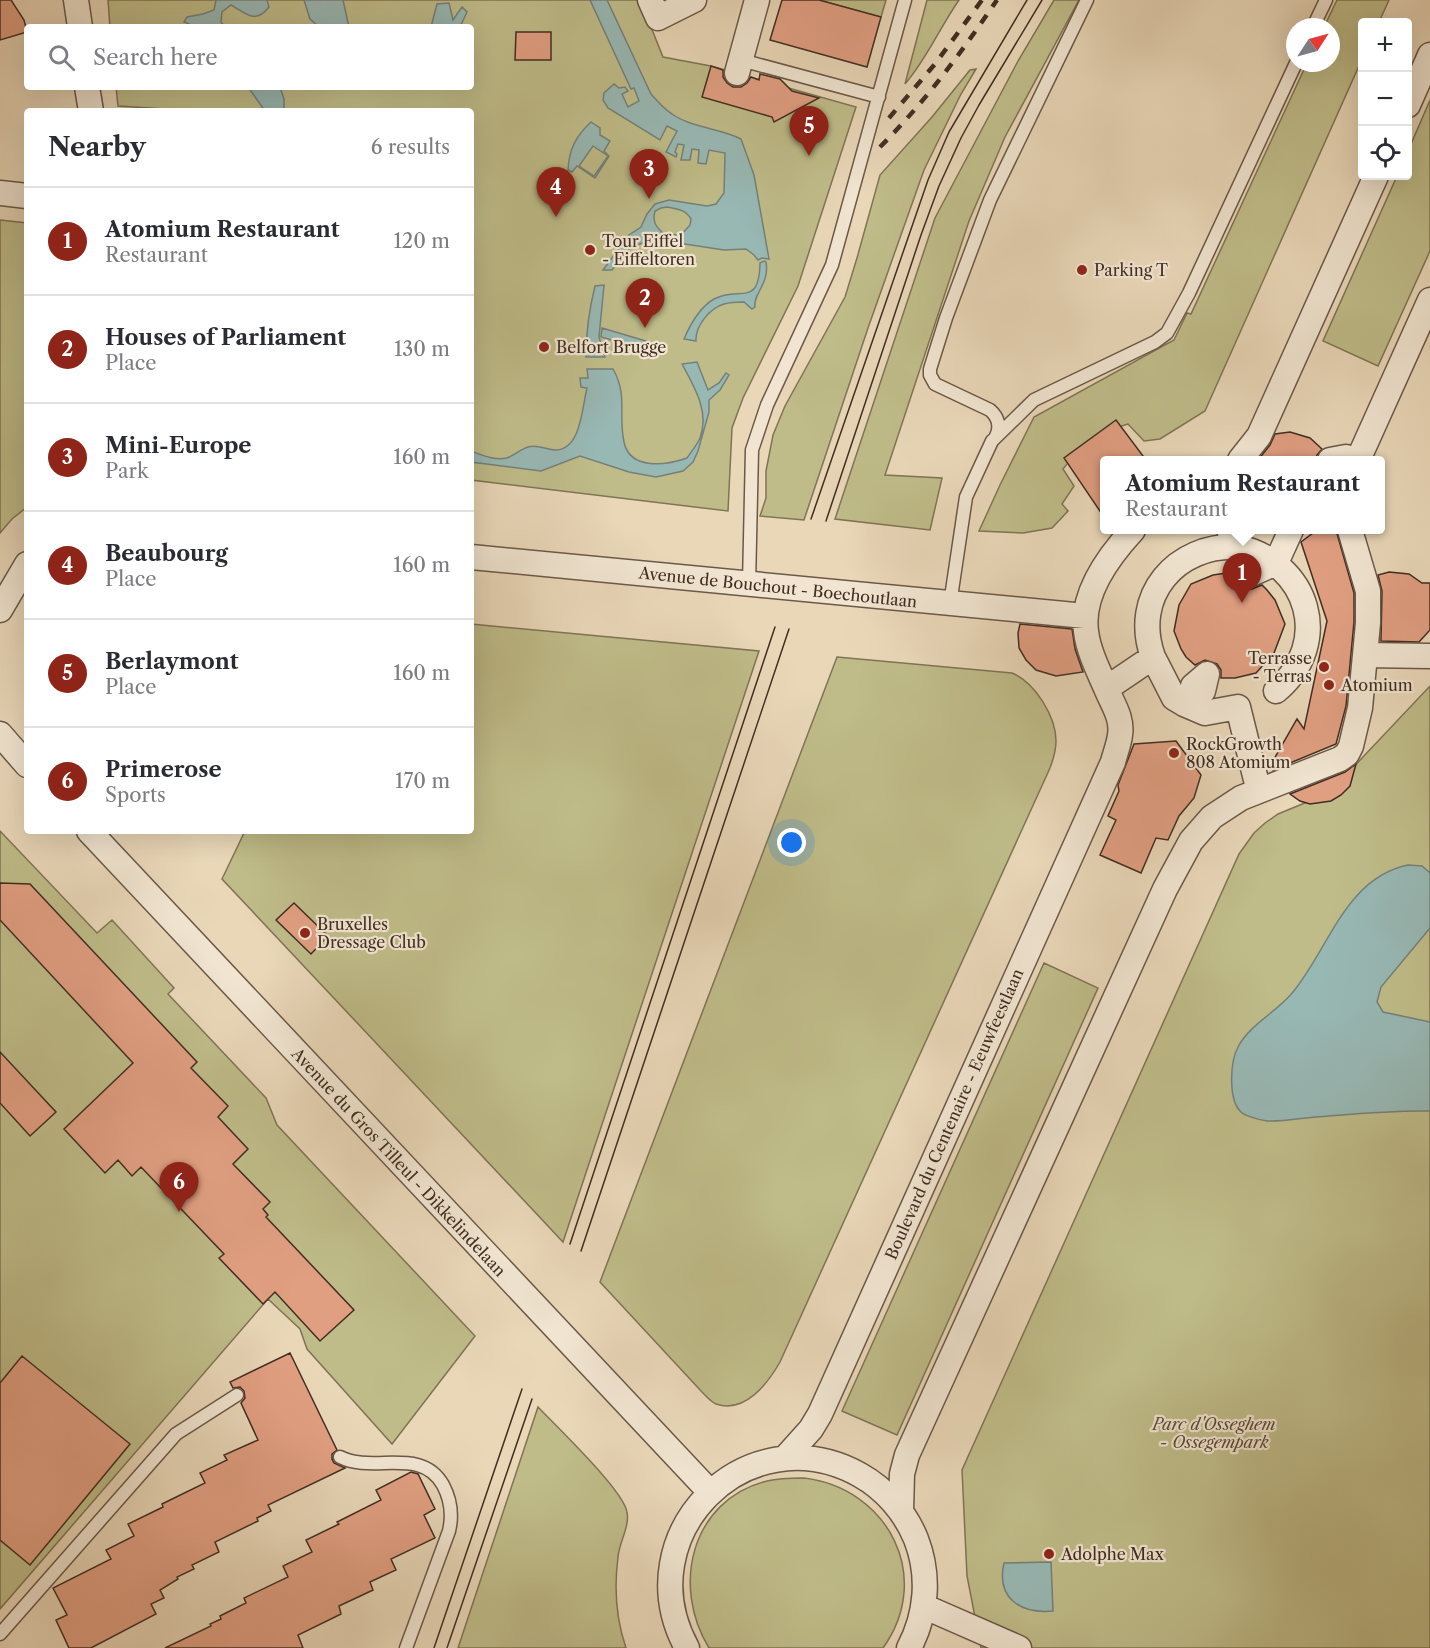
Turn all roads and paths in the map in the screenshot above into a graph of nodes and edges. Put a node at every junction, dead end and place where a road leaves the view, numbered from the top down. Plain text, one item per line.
1 (76, 0) edge
2 (650, 0) edge
3 (694, 0) edge
4 (756, 0) edge
5 (905, 0) edge
6 (1087, 0) edge
7 (1326, 0) edge
8 (1317, 18) edge
9 (80, 24) edge
10 (1430, 55) edge
11 (739, 67) joint
12 (1292, 72) edge
13 (88, 90) edge
14 (1412, 94) edge
15 (879, 97) junction
16 (90, 108) edge
17 (1374, 180) edge
18 (0, 193) edge
19 (24, 196) edge
20 (1430, 300) edge
21 (995, 437) junction
22 (1243, 456) edge
23 (1346, 456) edge
24 (1130, 534) edge
25 (1289, 534) edge
26 (1351, 534) edge
27 (1234, 538) edge
28 (474, 557) edge
29 (1276, 563) junction
30 (24, 569) edge
31 (1247, 576) dead end
32 (749, 584) junction
33 (950, 604) junction
34 (0, 610) edge
35 (1085, 616) junction
36 (1365, 655) junction
37 (1153, 657) junction
38 (1430, 657) edge
39 (1113, 684) dead end
40 (1276, 691) dead end
41 (0, 734) edge
42 (24, 762) edge
43 (1257, 784) dead end
44 (92, 834) edge
45 (237, 1395) dead end
46 (340, 1457) dead end
47 (785, 1458) junction
48 (710, 1492) junction
49 (901, 1511) junction
50 (923, 1606) junction
51 (0, 1634) edge
52 (406, 1648) edge
53 (687, 1648) edge
54 (909, 1648) edge
55 (1019, 1648) edge

1 - 9 street
2 - 3 street
4 - 11 street
5 - 15 lane
6 - 21 lane
7 - 8 lane
10 - 14 street
11 - 15 lane
12 - 21 lane
13 - 16 street
15 - 32 lane
17 - 22 street
18 - 19 street
20 - 23 street
21 - 33 lane
24 - 35 street
25 - 29 street
26 - 36 street
27 - 29 street
27 - 37 street
28 - 32 street, Avenue de Bouchout - Boechoutlaan
29 - 31 street
29 - 40 street
30 - 34 street
32 - 33 street, Avenue de Bouchout - Boechoutlaan
33 - 35 street, Avenue de Bouchout - Boechoutlaan
35 - 47 street, Boulevard du Centenaire - Eeuwfeestlaan
36 - 38 street
36 - 49 street
37 - 39 street
37 - 43 street
41 - 42 street
44 - 48 street, Avenue du Gros Tilleul - Dikkelindelaan
45 - 51 lane
46 - 52 lane
47 - 48 street
47 - 49 street
48 - 53 street
49 - 50 street
50 - 54 street
50 - 55 street

